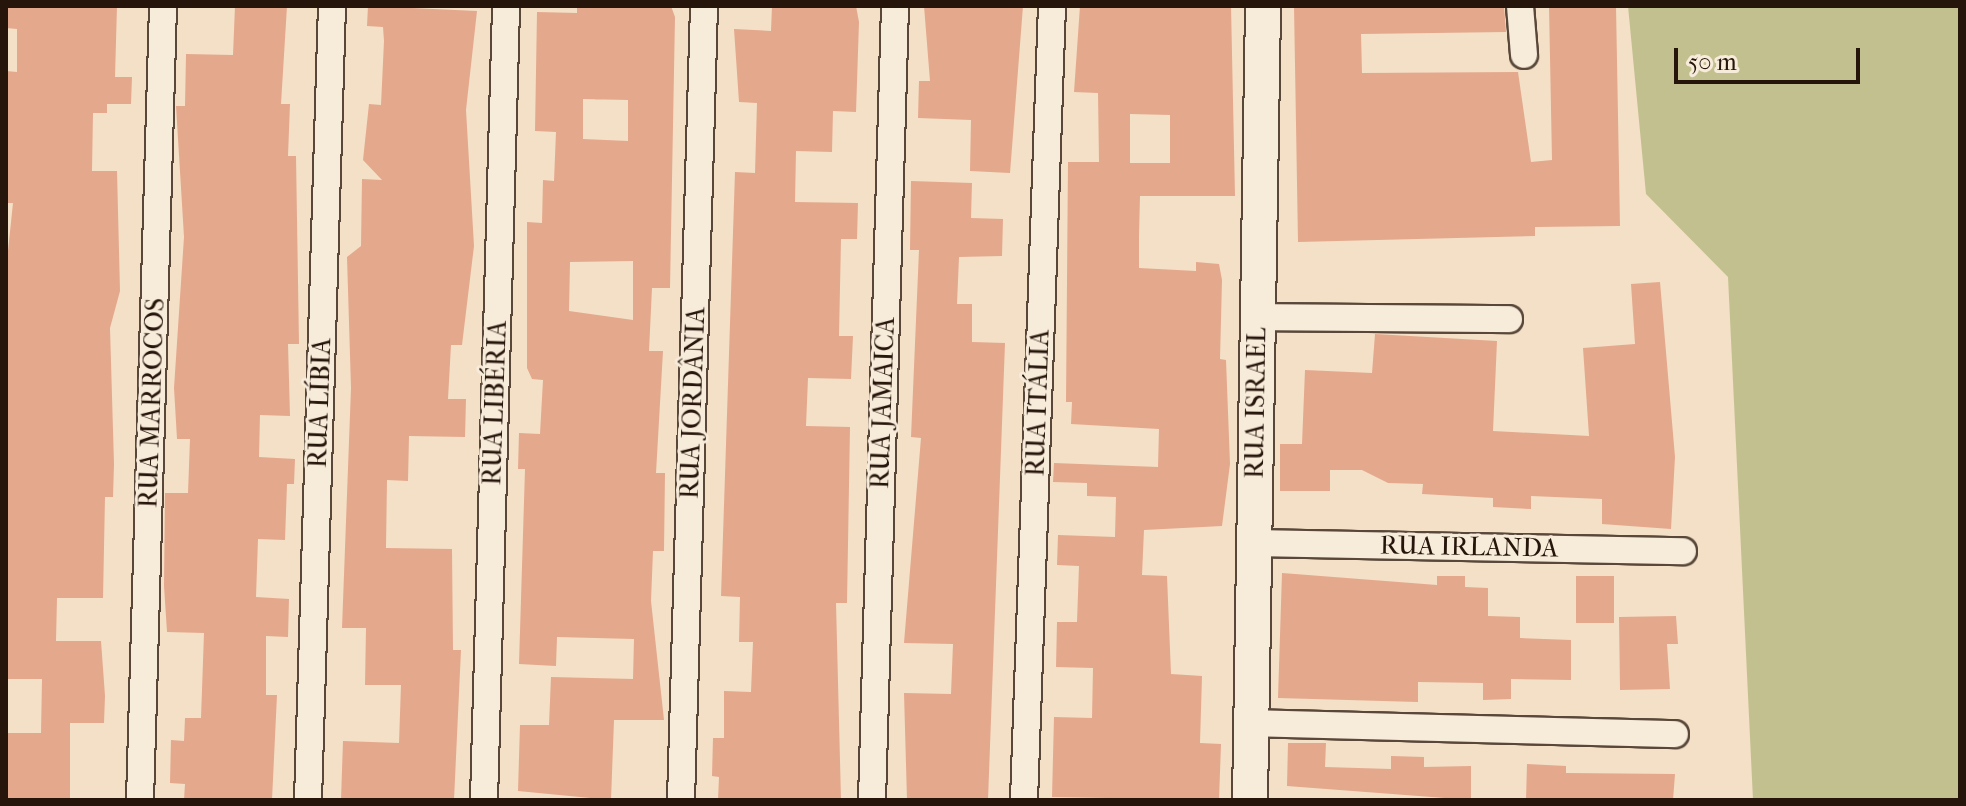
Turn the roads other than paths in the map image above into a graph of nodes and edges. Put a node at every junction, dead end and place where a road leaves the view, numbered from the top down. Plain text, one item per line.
1 (163, 6) edge
2 (332, 6) edge
3 (506, 6) edge
4 (704, 6) edge
5 (895, 6) edge
6 (1052, 6) edge
7 (1263, 6) edge
8 (1520, 6) edge
9 (1524, 55) dead end
10 (1258, 317) junction
11 (1509, 319) dead end
12 (1254, 543) junction
13 (1683, 551) dead end
14 (1251, 723) junction
15 (1675, 734) dead end
16 (140, 800) edge
17 (308, 800) edge
18 (484, 800) edge
19 (681, 800) edge
20 (872, 800) edge
21 (1024, 800) edge
22 (1250, 800) edge

1 - 16 street, RUA MARROCOS
2 - 17 street, RUA LÍBIA
3 - 18 street, RUA LIBÉRIA
4 - 19 street, RUA JORDÂNIA
5 - 20 street, RUA JAMAICA
6 - 21 street, RUA ITÁLIA
7 - 10 street, RUA ISRAEL
8 - 9 street
10 - 11 street
10 - 12 street, RUA ISRAEL
12 - 13 street, RUA IRLANDA
12 - 14 street, RUA ISRAEL
14 - 15 street
14 - 22 street, RUA ISRAEL

